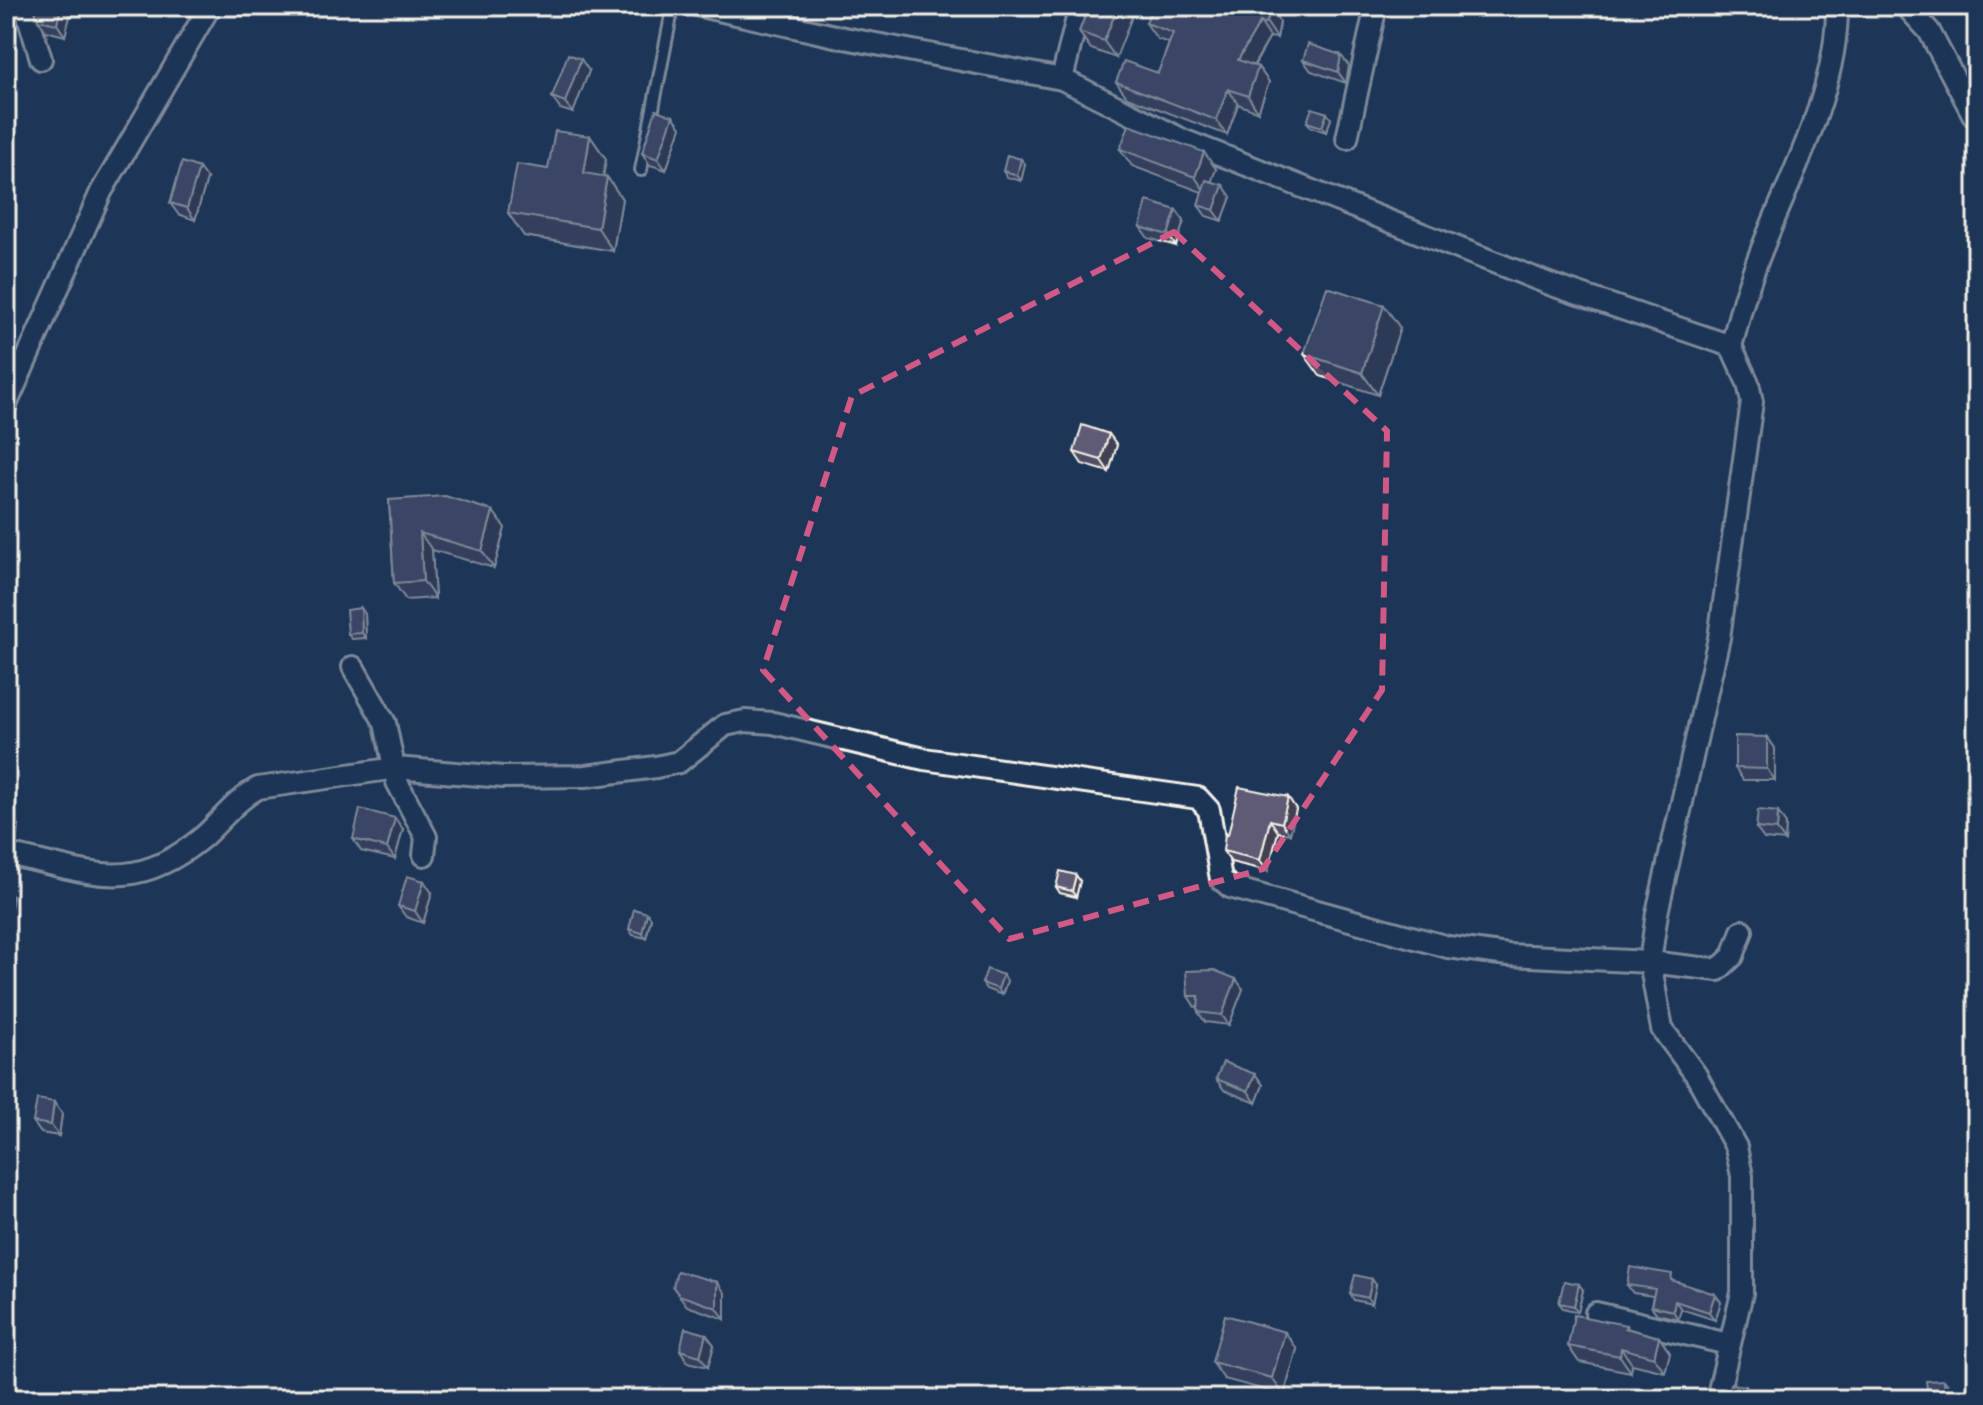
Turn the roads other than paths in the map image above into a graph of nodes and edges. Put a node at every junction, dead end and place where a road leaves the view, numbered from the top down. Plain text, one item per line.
1 (25, 6) edge
2 (210, 6) edge
3 (673, 6) edge
4 (700, 6) edge
5 (1080, 6) edge
6 (1376, 6) edge
7 (1837, 6) edge
8 (1906, 6) edge
9 (41, 59) dead end
10 (1062, 79) junction
11 (1974, 116) dead end
12 (1347, 138) dead end
13 (641, 170) dead end
14 (1731, 346) junction
15 (6, 405) edge
16 (353, 667) dead end
17 (396, 768) junction
18 (6, 854) edge
19 (424, 855) dead end
20 (1742, 931) dead end
21 (1650, 962) junction
22 (1596, 1313) dead end
23 (1728, 1344) junction
24 (1717, 1399) edge

1 - 9 street
2 - 15 street
3 - 13 lane
4 - 10 street
5 - 10 street
6 - 12 street
7 - 14 street
8 - 11 street
10 - 14 street
14 - 21 street
16 - 17 street
17 - 18 street
17 - 19 street
17 - 21 street
20 - 21 street
21 - 23 street
22 - 23 street
23 - 24 street

